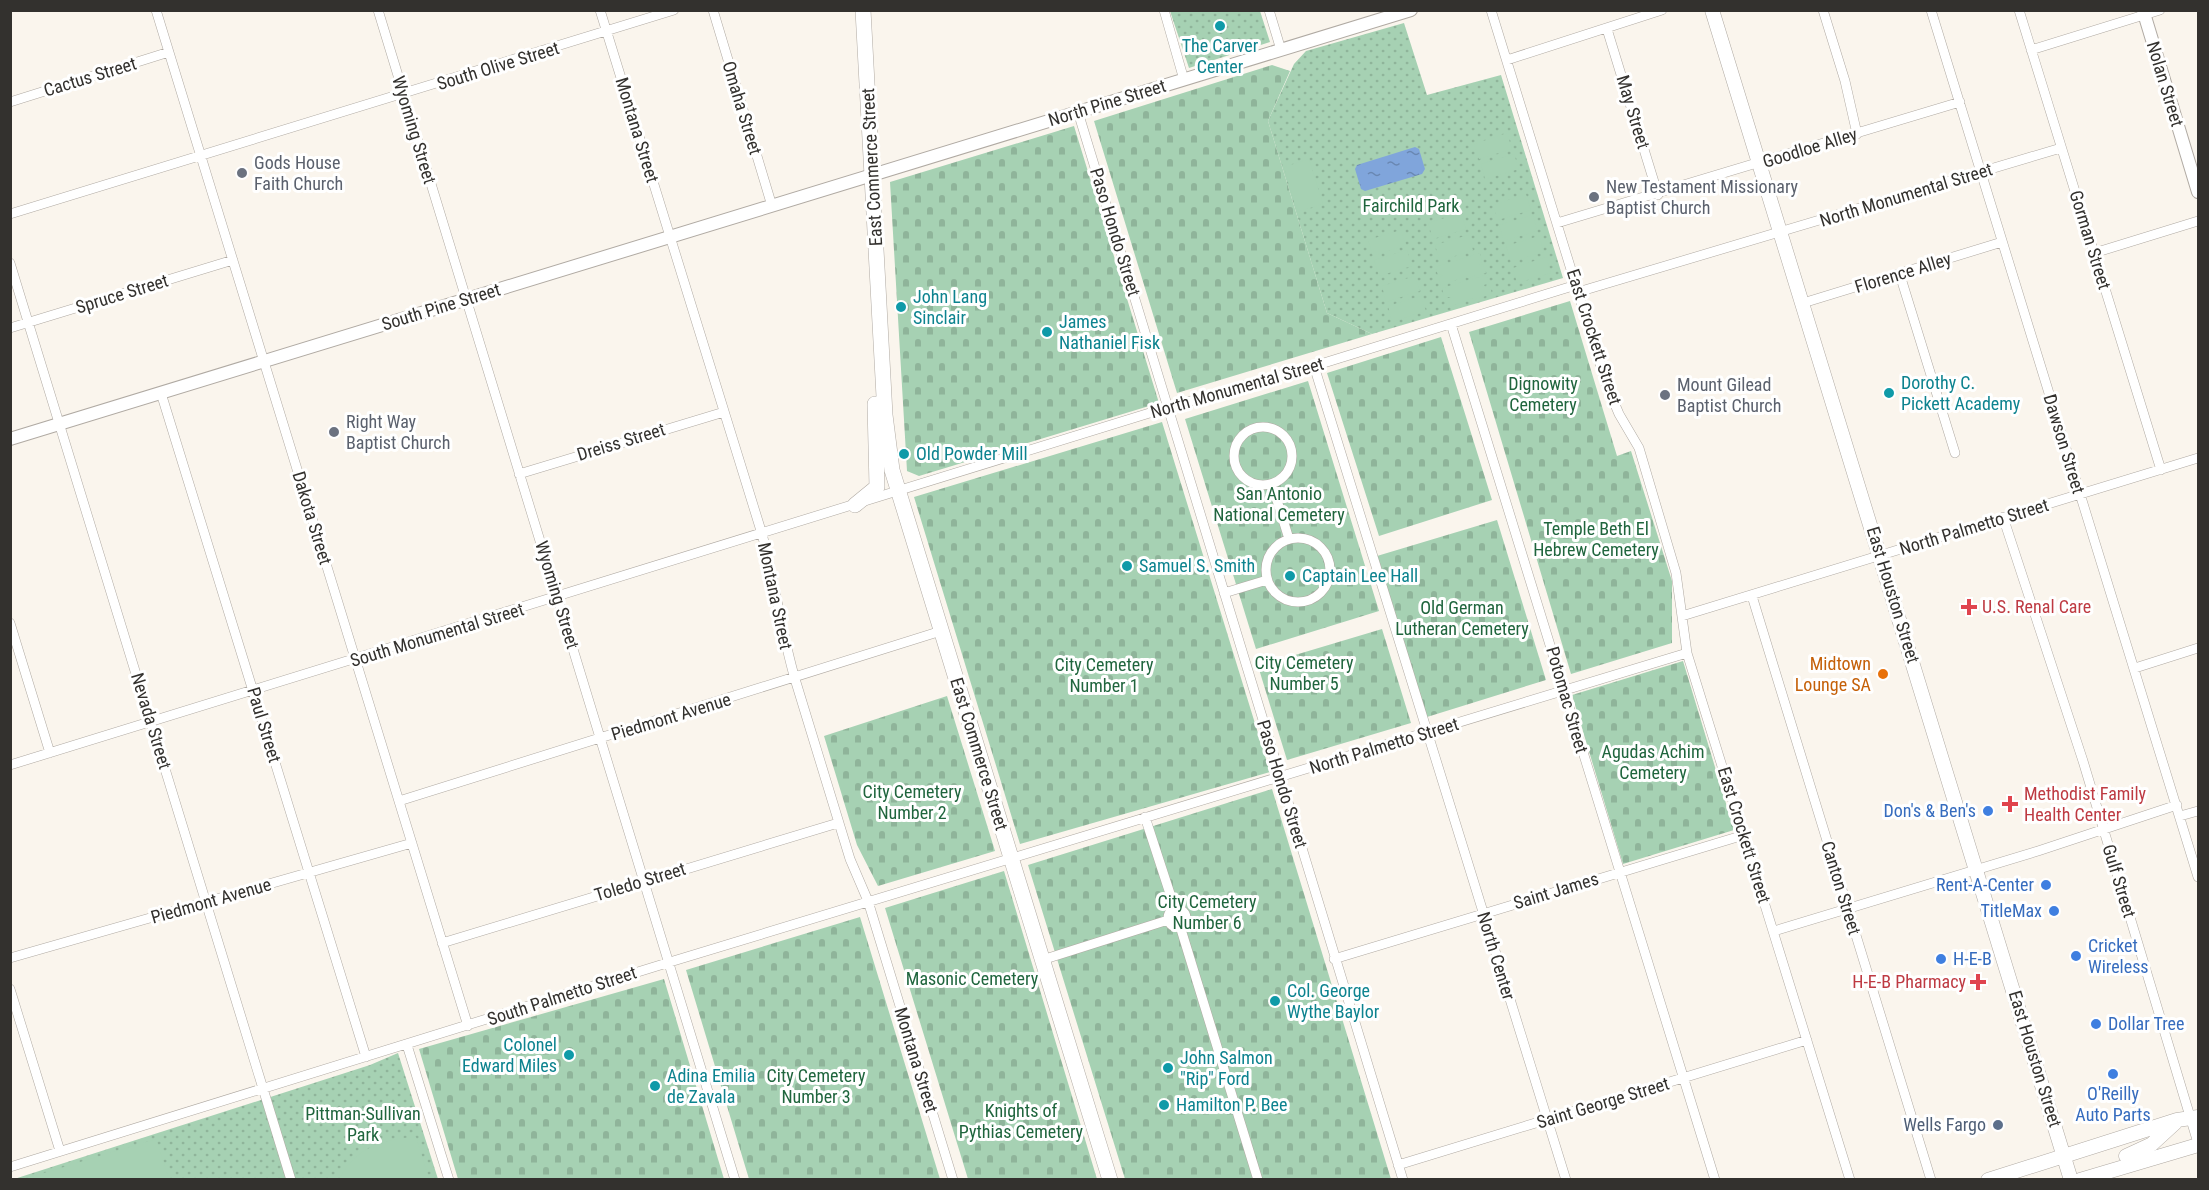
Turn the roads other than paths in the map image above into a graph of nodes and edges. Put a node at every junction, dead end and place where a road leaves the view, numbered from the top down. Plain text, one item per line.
1 (156, 10) edge
2 (378, 10) edge
3 (600, 10) edge
4 (674, 10) edge
5 (713, 10) edge
6 (863, 10) edge
7 (1164, 10) edge
8 (1269, 10) edge
9 (1411, 10) edge
10 (1491, 10) edge
11 (1662, 10) edge
12 (1712, 10) edge
13 (1823, 10) edge
14 (1931, 10) edge
15 (2019, 10) edge
16 (2160, 10) edge
17 (2144, 13) edge
18 (1384, 14) edge
19 (1607, 29) junction
20 (607, 33) junction
21 (1281, 50) junction
22 (2031, 50) junction
23 (169, 52) junction
24 (1507, 60) junction
25 (1184, 80) junction
26 (404, 94) junction
27 (10, 102) edge
28 (1960, 102) junction
29 (1078, 112) junction
30 (1857, 134) junction
31 (2061, 148) junction
32 (201, 156) junction
33 (1758, 164) junction
34 (1981, 172) junction
35 (872, 175) junction
36 (2199, 192) edge
37 (1658, 195) junction
38 (772, 206) junction
39 (10, 214) edge
40 (2199, 220) edge
41 (1557, 223) junction
42 (1780, 233) junction
43 (671, 237) junction
44 (2002, 242) junction
45 (2094, 253) junction
46 (233, 260) junction
47 (10, 263) edge
48 (1900, 275) junction
49 (1577, 289) junction
50 (466, 299) junction
51 (1803, 303) junction
52 (28, 322) junction
53 (880, 323) junction
54 (1451, 324) junction
55 (10, 328) edge
56 (264, 361) junction
57 (1314, 366) junction
58 (161, 393) junction
59 (1168, 407) junction
60 (724, 412) junction
61 (60, 424) junction
62 (10, 439) edge
63 (1955, 453) dead end
64 (2199, 458) edge
65 (2161, 470) junction
66 (519, 474) junction
67 (1272, 484) junction
68 (898, 492) junction
69 (2080, 495) junction
70 (855, 505) junction
71 (2003, 517) junction
72 (762, 534) junction
73 (1289, 539) junction
74 (1881, 555) junction
75 (1267, 580) junction
76 (1224, 593) junction
77 (1752, 596) junction
78 (558, 598) junction
79 (1682, 616) junction
80 (10, 623) edge
81 (941, 631) junction
82 (2199, 648) edge
83 (1688, 652) junction
84 (356, 660) junction
85 (2135, 668) junction
86 (795, 679) junction
87 (253, 691) junction
88 (1563, 691) junction
89 (151, 722) junction
90 (1427, 733) junction
91 (602, 739) junction
92 (50, 753) junction
93 (10, 765) edge
94 (1280, 777) junction
95 (399, 801) junction
96 (2177, 805) junction
97 (2199, 811) edge
98 (2180, 816) junction
99 (1145, 817) junction
100 (838, 822) junction
101 (2103, 830) junction
102 (1744, 835) junction
103 (412, 843) junction
104 (1011, 857) junction
105 (1978, 870) junction
106 (1619, 872) junction
107 (310, 874) junction
108 (2199, 877) edge
109 (644, 880) junction
110 (868, 901) junction
111 (206, 902) junction
112 (1175, 909) junction
113 (1848, 909) junction
114 (1483, 913) junction
115 (1168, 920) junction
116 (1180, 926) junction
117 (1774, 931) junction
118 (442, 943) junction
119 (10, 958) edge
120 (1335, 959) junction
121 (1042, 960) junction
122 (670, 962) junction
123 (10, 989) edge
124 (468, 1026) junction
125 (1808, 1040) junction
126 (407, 1045) junction
127 (366, 1057) junction
128 (1683, 1078) junction
129 (263, 1089) junction
130 (2189, 1118) edge
131 (1548, 1120) junction
132 (2199, 1144) edge
133 (60, 1151) junction
134 (2065, 1156) junction
135 (1398, 1165) junction
136 (10, 1167) edge
137 (291, 1179) edge
138 (449, 1179) edge
139 (735, 1179) edge
140 (953, 1179) edge
141 (1110, 1179) edge
142 (1258, 1179) edge
143 (1403, 1179) edge
144 (1566, 1179) edge
145 (1715, 1179) edge
146 (1850, 1179) edge
147 (1931, 1179) edge
148 (1988, 1179) edge
149 (2017, 1179) edge
150 (2072, 1179) edge
151 (2080, 1179) edge

1 - 23 street, Dakota Street
2 - 26 street, Wyoming Street
3 - 20 street, Montana Street
4 - 20 street, South Olive Street
5 - 38 street, Omaha Street
6 - 35 main road, East Commerce Street
7 - 25 street
8 - 21 street
9 - 18 street, North Pine Street
10 - 24 street, East Crockett Street
11 - 19 street
12 - 33 main road, East Houston Street
13 - 30 street
14 - 28 street, Dawson Street
15 - 22 street, Gorman Street
16 - 17 street
17 - 22 street
17 - 36 street, Nolan Street
18 - 21 street, North Pine Street
19 - 24 street
19 - 37 street, May Street
20 - 26 street, South Olive Street
20 - 43 street, Montana Street
21 - 25 street, North Pine Street
22 - 31 street, Gorman Street
23 - 27 street, Cactus Street
23 - 32 street, Dakota Street
24 - 41 street, East Crockett Street
25 - 29 street, North Pine Street
26 - 32 street, South Olive Street
26 - 50 street, Wyoming Street
28 - 30 street, Goodloe Alley
28 - 34 street, Dawson Street
29 - 35 street, North Pine Street
29 - 59 street, Paso Hondo Street
30 - 33 street, Goodloe Alley
31 - 34 street, North Monumental Street
31 - 45 street, Gorman Street
32 - 39 street, South Olive Street
32 - 46 street, Dakota Street
33 - 37 street, Goodloe Alley
33 - 42 main road, East Houston Street
34 - 42 street, North Monumental Street
34 - 44 street, Dawson Street
35 - 38 street, South Pine Street
35 - 53 main road, East Commerce Street
37 - 41 street, Goodloe Alley
38 - 43 street, South Pine Street
40 - 45 street
41 - 49 street, East Crockett Street
42 - 49 street, North Monumental Street
42 - 51 main road, East Houston Street
43 - 50 street, South Pine Street
43 - 60 street, Montana Street
44 - 48 street, Florence Alley
44 - 69 street, Dawson Street
45 - 65 street, Gorman Street
46 - 52 street, Spruce Street
46 - 56 street, Dakota Street
47 - 52 street, Nevada Street
48 - 51 street, Florence Alley
48 - 63 street
49 - 54 street, North Monumental Street
49 - 79 street, East Crockett Street
50 - 56 street, South Pine Street
50 - 66 street, Wyoming Street
51 - 74 main road, East Houston Street
52 - 55 street, Spruce Street
52 - 61 street, Nevada Street
53 - 68 main road, East Commerce Street
53 - 70 main road, East Commerce Street
54 - 57 street, North Monumental Street
54 - 88 street, Potomac Street
56 - 58 street, South Pine Street
56 - 84 street, Dakota Street
57 - 59 street, North Monumental Street
57 - 90 street, North Center
58 - 61 street, South Pine Street
58 - 87 street, Paul Street
59 - 68 street, North Monumental Street
59 - 76 street, Paso Hondo Street
60 - 66 street, Dreiss Street
60 - 72 street, Montana Street
61 - 62 street, South Pine Street
61 - 89 street, Nevada Street
64 - 65 street, North Palmetto Street
65 - 69 street, North Palmetto Street
66 - 78 street, Wyoming Street
67 - 67 street
67 - 73 street
68 - 70 street, South Monumental Street
68 - 81 main road, East Commerce Street
69 - 71 street, North Palmetto Street
69 - 85 street, Dawson Street
70 - 72 street, South Monumental Street
71 - 74 street, North Palmetto Street
71 - 101 street, Gulf Street
72 - 78 street, South Monumental Street
72 - 86 street, Montana Street
73 - 75 street
73 - 75 street
74 - 77 street, North Palmetto Street
74 - 105 main road, East Houston Street
75 - 76 street
76 - 94 street, Paso Hondo Street
77 - 79 street, North Palmetto Street
77 - 113 street, Canton Street
78 - 84 street, South Monumental Street
78 - 91 street, Wyoming Street
79 - 83 street, East Crockett Street
80 - 92 street
81 - 86 street, Piedmont Avenue
81 - 104 main road, East Commerce Street
82 - 85 street
83 - 88 street, North Palmetto Street
83 - 102 street, East Crockett Street
84 - 87 street, South Monumental Street
84 - 95 street, Dakota Street
85 - 96 street, Dawson Street
86 - 91 street, Piedmont Avenue
86 - 100 street, Montana Street
87 - 89 street, South Monumental Street
87 - 107 street, Paul Street
88 - 90 street, North Palmetto Street
88 - 106 street, Potomac Street
89 - 92 street, South Monumental Street
89 - 111 street, Nevada Street
90 - 94 street, North Palmetto Street
90 - 114 street, North Center
91 - 95 street, Piedmont Avenue
91 - 109 street, Wyoming Street
92 - 93 street, South Monumental Street
94 - 99 street, North Palmetto Street
94 - 120 street, Paso Hondo Street
95 - 103 street, Dakota Street
96 - 98 street, Dawson Street
96 - 101 street
97 - 98 street
98 - 108 street, Dawson Street
99 - 104 street, North Palmetto Street
99 - 112 street
100 - 109 street, Toledo Street
100 - 110 street, Montana Street
101 - 105 street
101 - 130 street, Gulf Street
102 - 106 street, Saint James
102 - 117 street, East Crockett Street
103 - 107 street, Piedmont Avenue
103 - 118 street, Dakota Street
104 - 110 street, South Palmetto Street
104 - 121 main road, East Commerce Street
105 - 113 street
105 - 134 main road, East Houston Street
106 - 114 street, Saint James
106 - 128 street, Potomac Street
107 - 111 street, Piedmont Avenue
107 - 127 street, Paul Street
109 - 118 street, Toledo Street
109 - 122 street, Wyoming Street
110 - 122 street, South Palmetto Street
110 - 140 street, Montana Street
111 - 119 street, Piedmont Avenue
111 - 129 street, Nevada Street
112 - 115 street
112 - 116 street
113 - 117 street
113 - 147 street, Canton Street
114 - 120 street, Saint James
114 - 131 street, North Center
115 - 116 street
115 - 121 street
116 - 142 street
117 - 125 street, East Crockett Street
118 - 124 street, Dakota Street
120 - 135 street, Paso Hondo Street
121 - 141 main road, East Commerce Street
122 - 124 street, South Palmetto Street
122 - 139 street, Wyoming Street
123 - 133 street
124 - 126 street, South Palmetto Street
125 - 128 street, Saint George Street
125 - 146 street, East Crockett Street
126 - 127 street, South Palmetto Street
126 - 138 street
127 - 129 street, South Palmetto Street
128 - 131 street, Saint George Street
128 - 145 street, Potomac Street
129 - 133 street, South Palmetto Street
129 - 137 street, Nevada Street
130 - 132 street, Gulf Street
130 - 134 main road
130 - 150 main road
131 - 135 street, Saint George Street
131 - 144 street, North Center
132 - 151 main road
133 - 136 street, South Palmetto Street
134 - 148 main road
134 - 149 main road
134 - 150 main road, East Houston Street
135 - 143 street, Paso Hondo Street

